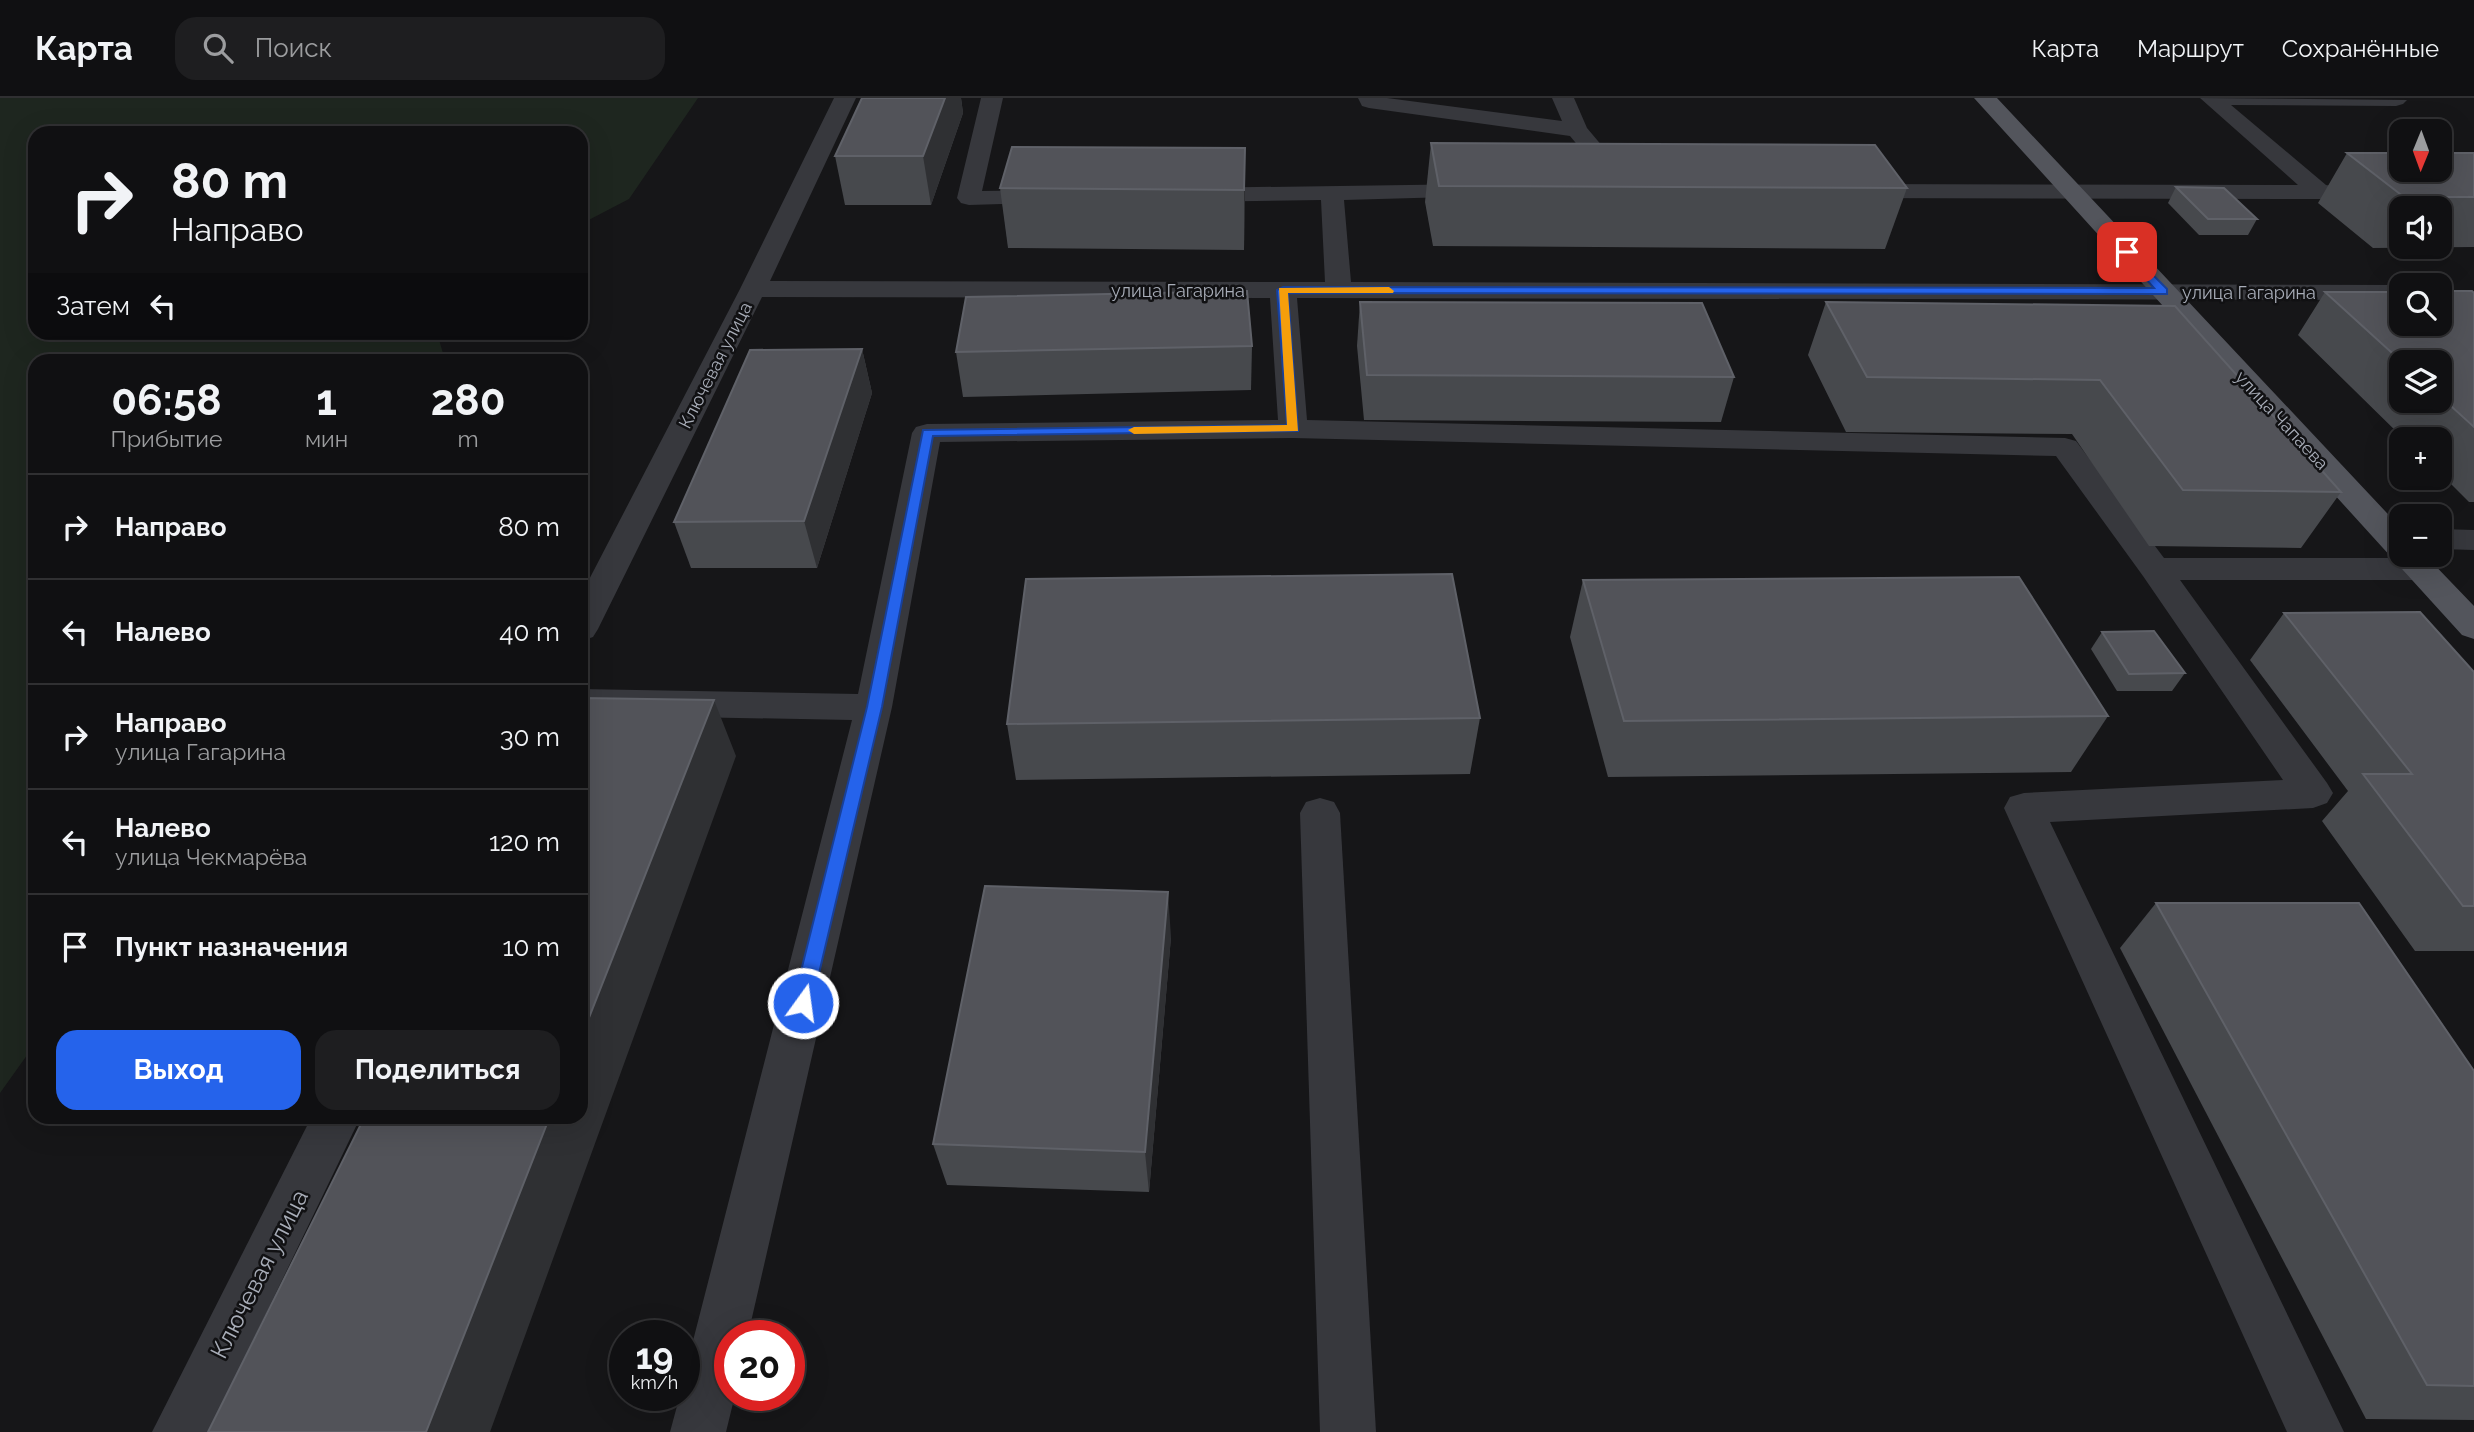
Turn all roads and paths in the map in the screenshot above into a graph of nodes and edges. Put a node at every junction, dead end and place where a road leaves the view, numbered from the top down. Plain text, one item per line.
1 (845, 98) edge
2 (992, 98) edge
3 (1368, 98) edge
4 (1563, 98) edge
5 (1985, 98) edge
6 (2393, 98) edge
7 (2211, 99) edge
8 (1577, 130) junction
9 (1600, 190) edge
10 (1506, 191) edge
11 (1834, 191) edge
12 (2320, 192) junction
13 (2348, 192) dead end
14 (1332, 193) junction
15 (2073, 193) junction
16 (1164, 195) edge
17 (1081, 197) edge
18 (753, 289) junction
19 (1283, 290) junction
20 (1339, 290) junction
21 (2163, 291) junction
22 (2389, 292) edge
23 (1293, 429) junction
24 (2389, 526) edge
25 (2474, 540) edge
26 (2452, 543) edge
27 (2389, 550) edge
28 (2425, 567) edge
29 (2155, 569) junction
30 (588, 615) edge
31 (2474, 627) edge
32 (588, 702) edge
33 (874, 707) junction
34 (1320, 813) dead end
35 (333, 1124) edge
36 (180, 1432) edge
37 (698, 1432) edge
38 (1348, 1432) edge
39 (2316, 1432) edge

1 - 18 street, Ключевая улица
2 - 17 street
3 - 8 street
4 - 8 street
5 - 15 main road, улица Чапаева
6 - 7 street
7 - 12 street
8 - 9 street
10 - 14 street
11 - 15 street
12 - 13 street
12 - 15 street
14 - 16 street
14 - 20 street
15 - 21 main road, улица Чапаева
18 - 19 street, улица Гагарина
18 - 30 street, Ключевая улица
19 - 20 street, улица Гагарина
19 - 23 street
20 - 21 street, улица Гагарина
21 - 22 street, улица Гагарина
21 - 24 main road, улица Чапаева
23 - 29 street
23 - 33 street
25 - 26 street
27 - 29 street
28 - 31 main road, улица Чапаева
29 - 39 street
32 - 33 street
33 - 37 street
34 - 38 street
35 - 36 street, Ключевая улица

